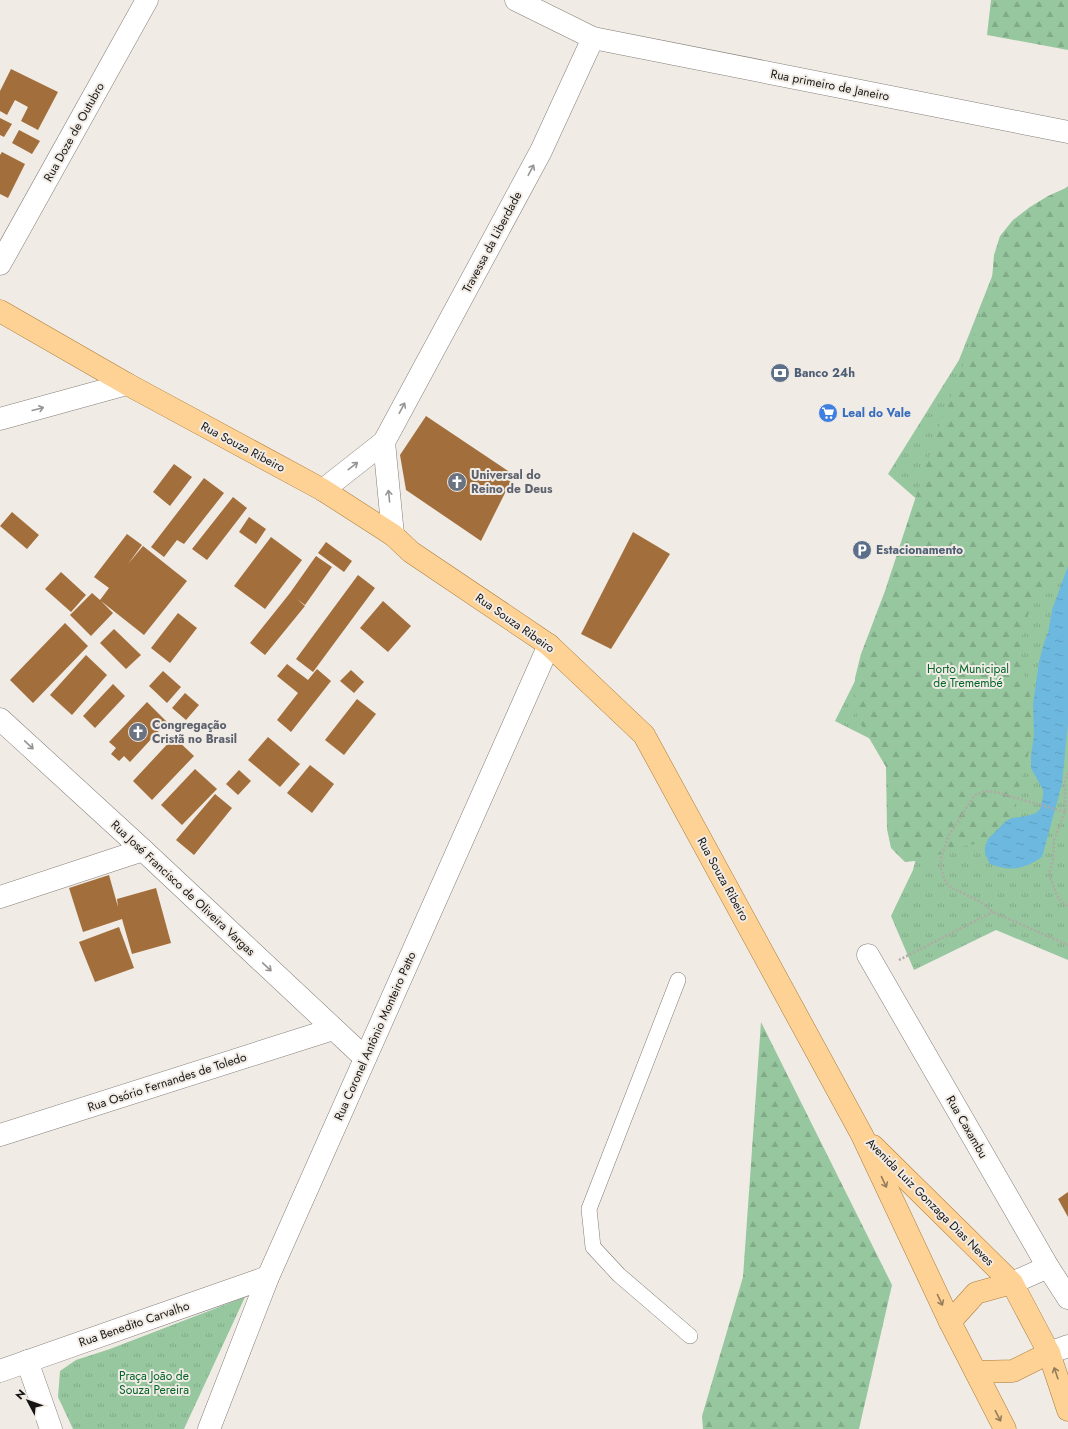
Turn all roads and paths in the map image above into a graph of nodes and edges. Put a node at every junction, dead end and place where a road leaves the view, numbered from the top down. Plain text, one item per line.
1 (147, 0) edge
2 (516, 0) edge
3 (593, 38) junction
4 (1068, 132) edge
5 (0, 264) edge
6 (0, 313) edge
7 (127, 384) junction
8 (0, 419) edge
9 (384, 442) junction
10 (323, 490) junction
11 (393, 535) junction
12 (549, 645) junction
13 (0, 719) edge
14 (1068, 773) edge
15 (1065, 812) junction
16 (143, 850) junction
17 (0, 897) edge
18 (1068, 907) edge
19 (993, 912) junction
20 (1068, 945) edge
21 (872, 963) joint
22 (678, 980) dead end
23 (334, 1029) junction
24 (365, 1058) junction
25 (862, 1134) junction
26 (0, 1135) edge
27 (1048, 1267) junction
28 (268, 1277) junction
29 (1012, 1282) junction
30 (1068, 1298) edge
31 (950, 1322) junction
32 (690, 1336) dead end
33 (1058, 1350) edge
34 (27, 1361) junction
35 (0, 1371) edge
36 (976, 1372) junction
37 (1068, 1410) edge
38 (51, 1429) edge
39 (209, 1429) edge
40 (1005, 1429) edge

1 - 5 street, Rua Doze de Outubro
2 - 3 street
3 - 4 street, Rua primeiro de Janeiro
9 -> 3 street, Travessa da Liberdade
6 - 7 main road, Rua Souza Ribeiro
8 -> 7 street
7 - 10 main road, Rua Souza Ribeiro
10 -> 9 street
11 -> 9 street
10 - 11 main road, Rua Souza Ribeiro
11 - 12 main road, Rua Souza Ribeiro
12 - 24 street, Rua Coronel Antônio Monteiro Patto
12 - 25 main road, Rua Souza Ribeiro
13 -> 16 street, Rua José Francisco de Oliveira Vargas
14 - 15 path
15 - 18 path
15 - 19 path
16 - 17 street
16 -> 23 street, Rua José Francisco de Oliveira Vargas
19 - 20 path
19 - 21 path
21 - 27 street, Rua Caxambu
22 - 32 lane
23 - 24 street, Rua José Francisco de Oliveira Vargas
23 - 26 street, Rua Osório Fernandes de Toledo
24 - 28 street, Rua Coronel Antônio Monteiro Patto
25 - 29 main road, Avenida Luiz Gonzaga Dias Neves
25 -> 31 main road, Avenida Luiz Gonzaga Dias Neves
27 - 29 street
27 - 30 street, Rua Caxambu
28 - 34 street, Rua Benedito Carvalho
28 - 39 street, Rua Coronel Antônio Monteiro Patto
29 - 31 main road
29 - 33 main road, Avenida Luiz Gonzaga Dias Neves
31 - 36 main road, Avenida Luiz Gonzaga Dias Neves
33 - 36 main road
37 -> 33 main road, Avenida Luiz Gonzaga Dias Neves
34 - 35 street, Rua Benedito Carvalho
34 - 38 street
36 -> 40 main road, Avenida Luiz Gonzaga Dias Neves

